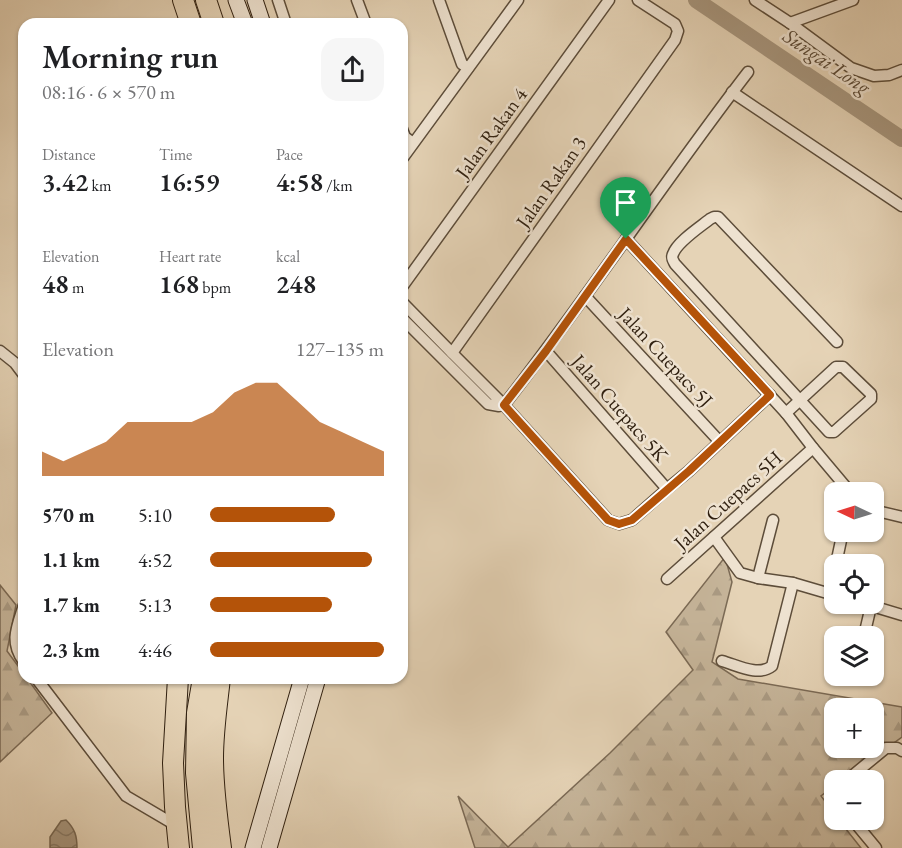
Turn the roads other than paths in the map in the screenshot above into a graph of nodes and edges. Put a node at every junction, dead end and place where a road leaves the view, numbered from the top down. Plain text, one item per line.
1 (183, 0) edge
2 (206, 0) edge
3 (236, 0) edge
4 (255, 0) edge
5 (278, 0) edge
6 (357, 0) edge
7 (439, 0) edge
8 (518, 0) edge
9 (609, 0) edge
10 (639, 0) edge
11 (755, 0) edge
12 (853, 0) edge
13 (189, 18) edge
14 (212, 18) edge
15 (243, 18) edge
16 (261, 18) edge
17 (284, 18) edge
18 (364, 18) edge
19 (790, 23) junction
20 (468, 68) junction
21 (902, 70) edge
22 (748, 72) dead end
23 (732, 92) junction
24 (408, 139) edge
25 (413, 143) junction
26 (408, 150) edge
27 (902, 206) edge
28 (626, 239) junction
29 (408, 279) edge
30 (585, 296) junction
31 (408, 308) edge
32 (408, 324) edge
33 (837, 342) dead end
34 (0, 351) edge
35 (546, 351) junction
36 (452, 354) junction
37 (18, 367) edge
38 (770, 395) junction
39 (800, 399) junction
40 (504, 405) junction
41 (786, 413) junction
42 (720, 442) junction
43 (813, 448) junction
44 (842, 482) edge
45 (667, 489) junction
46 (884, 513) edge
47 (902, 517) edge
48 (773, 520) dead end
49 (714, 537) junction
50 (758, 578) junction
51 (667, 579) dead end
52 (793, 583) junction
53 (824, 592) edge
54 (884, 609) edge
55 (902, 615) edge
56 (18, 623) edge
57 (18, 651) edge
58 (722, 661) dead end
59 (41, 684) edge
60 (178, 684) edge
61 (201, 684) edge
62 (219, 684) edge
63 (300, 684) edge
64 (316, 684) edge
65 (902, 751) edge
66 (859, 770) edge
67 (177, 826) junction
68 (861, 830) edge
69 (179, 848) edge
70 (203, 848) edge
71 (221, 848) edge
72 (253, 848) edge
73 (269, 848) edge
74 (876, 848) edge

1 - 13 highway
2 - 14 highway
3 - 15 street
4 - 16 street
5 - 17 street
6 - 18 street
7 - 20 street
8 - 20 street
9 - 29 street, Jalan Rakan 4
10 - 36 street, Jalan Rakan 3
11 - 19 street
12 - 19 street
19 - 21 street
20 - 25 street
22 - 23 street
23 - 27 street
23 - 28 street
24 - 25 street
25 - 26 street
28 - 30 street
28 - 38 street
30 - 35 street
30 - 42 street, Jalan Cuepacs 5J
31 - 36 street
32 - 40 street
33 - 39 street
34 - 37 street
35 - 40 street
35 - 45 street, Jalan Cuepacs 5K
36 - 40 street
38 - 41 street
38 - 42 street
39 - 39 street
39 - 41 street
40 - 45 street
41 - 43 street
42 - 45 street
43 - 44 street
43 - 49 street, Jalan Cuepacs 5H
46 - 47 street
48 - 50 street
49 - 50 street
49 - 51 street, Jalan Cuepacs 5H
50 - 52 street
52 - 53 street
52 - 58 street
54 - 55 street
56 - 57 street
59 - 67 street
60 - 67 highway
61 - 70 highway
62 - 71 highway
63 - 72 street
64 - 73 street
65 - 66 street
67 - 69 highway
68 - 74 street

